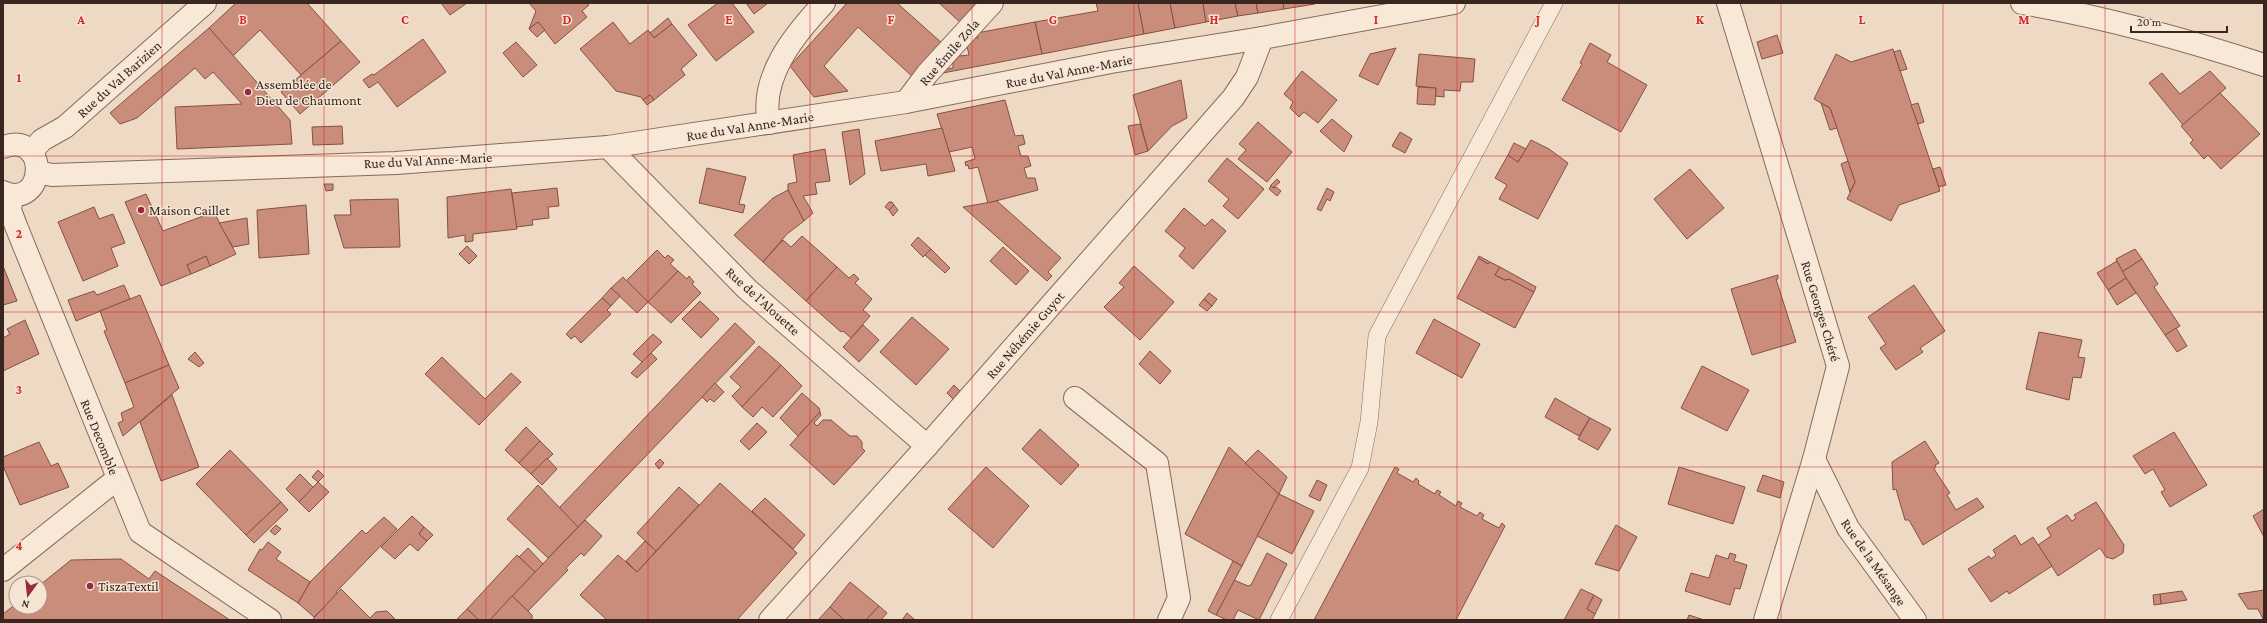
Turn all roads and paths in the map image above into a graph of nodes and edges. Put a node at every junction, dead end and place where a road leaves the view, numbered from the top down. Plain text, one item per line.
1 (205, 3) edge
2 (824, 3) edge
3 (992, 3) edge
4 (1454, 3) edge
5 (1554, 3) edge
6 (1728, 3) edge
7 (2022, 3) edge
8 (1262, 38) junction
9 (2264, 65) edge
10 (906, 102) junction
11 (769, 123) junction
12 (3, 147) edge
13 (608, 147) junction
14 (31, 152) junction
15 (38, 172) junction
16 (7, 194) edge
17 (1075, 398) dead end
18 (927, 446) junction
19 (1814, 459) junction
20 (117, 479) junction
21 (3, 570) edge
22 (270, 620) edge
23 (770, 620) edge
24 (1169, 620) edge
25 (1279, 620) edge
26 (1765, 620) edge
27 (1915, 620) edge

1 - 14 street, Rue du Val Barizien
2 - 11 street
3 - 10 street, Rue Émile Zola
4 - 8 street, Rue du Val Anne-Marie
5 - 25 lane
6 - 19 street, Rue Georges Chéré
7 - 9 street
8 - 10 street, Rue du Val Anne-Marie
8 - 18 street, Rue Néhémie Guyot
10 - 11 street, Rue du Val Anne-Marie
11 - 13 street, Rue du Val Anne-Marie
12 - 14 street
13 - 15 street, Rue du Val Anne-Marie
13 - 18 street, Rue de l'Alouette
14 - 15 street
15 - 16 street
16 - 20 street, Rue Decomble
17 - 24 street
18 - 23 street, Rue Néhémie Guyot
19 - 26 street, Rue Georges Chéré
19 - 27 street, Rue de la Mésange
20 - 21 street
20 - 22 street, Rue Decomble

